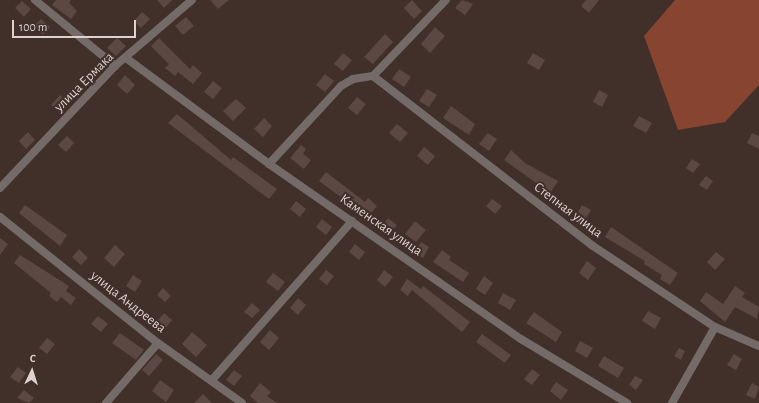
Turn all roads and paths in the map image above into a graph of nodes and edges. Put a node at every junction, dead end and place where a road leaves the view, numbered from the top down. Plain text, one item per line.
1 (35, 0) edge
2 (192, 0) edge
3 (446, 0) edge
4 (126, 58) junction
5 (115, 66) junction
6 (373, 76) junction
7 (269, 164) junction
8 (0, 188) edge
9 (0, 217) edge
10 (352, 221) junction
11 (715, 327) junction
12 (158, 342) junction
13 (759, 346) edge
14 (212, 380) junction
15 (106, 403) edge
16 (242, 403) edge
17 (628, 403) edge
18 (672, 403) edge

1 - 5 street
2 - 4 street, улица Ермака
3 - 6 street
4 - 5 street, улица Ермака
4 - 7 street, Каменская улица
5 - 8 street, улица Ермака
6 - 7 street
6 - 11 street, Степная улица
7 - 10 street, Каменская улица
9 - 12 street, улица Андреева
10 - 14 street
10 - 17 street, Каменская улица
11 - 13 street, Степная улица
11 - 18 street
12 - 14 street, улица Андреева
12 - 15 street
14 - 16 street, улица Андреева

